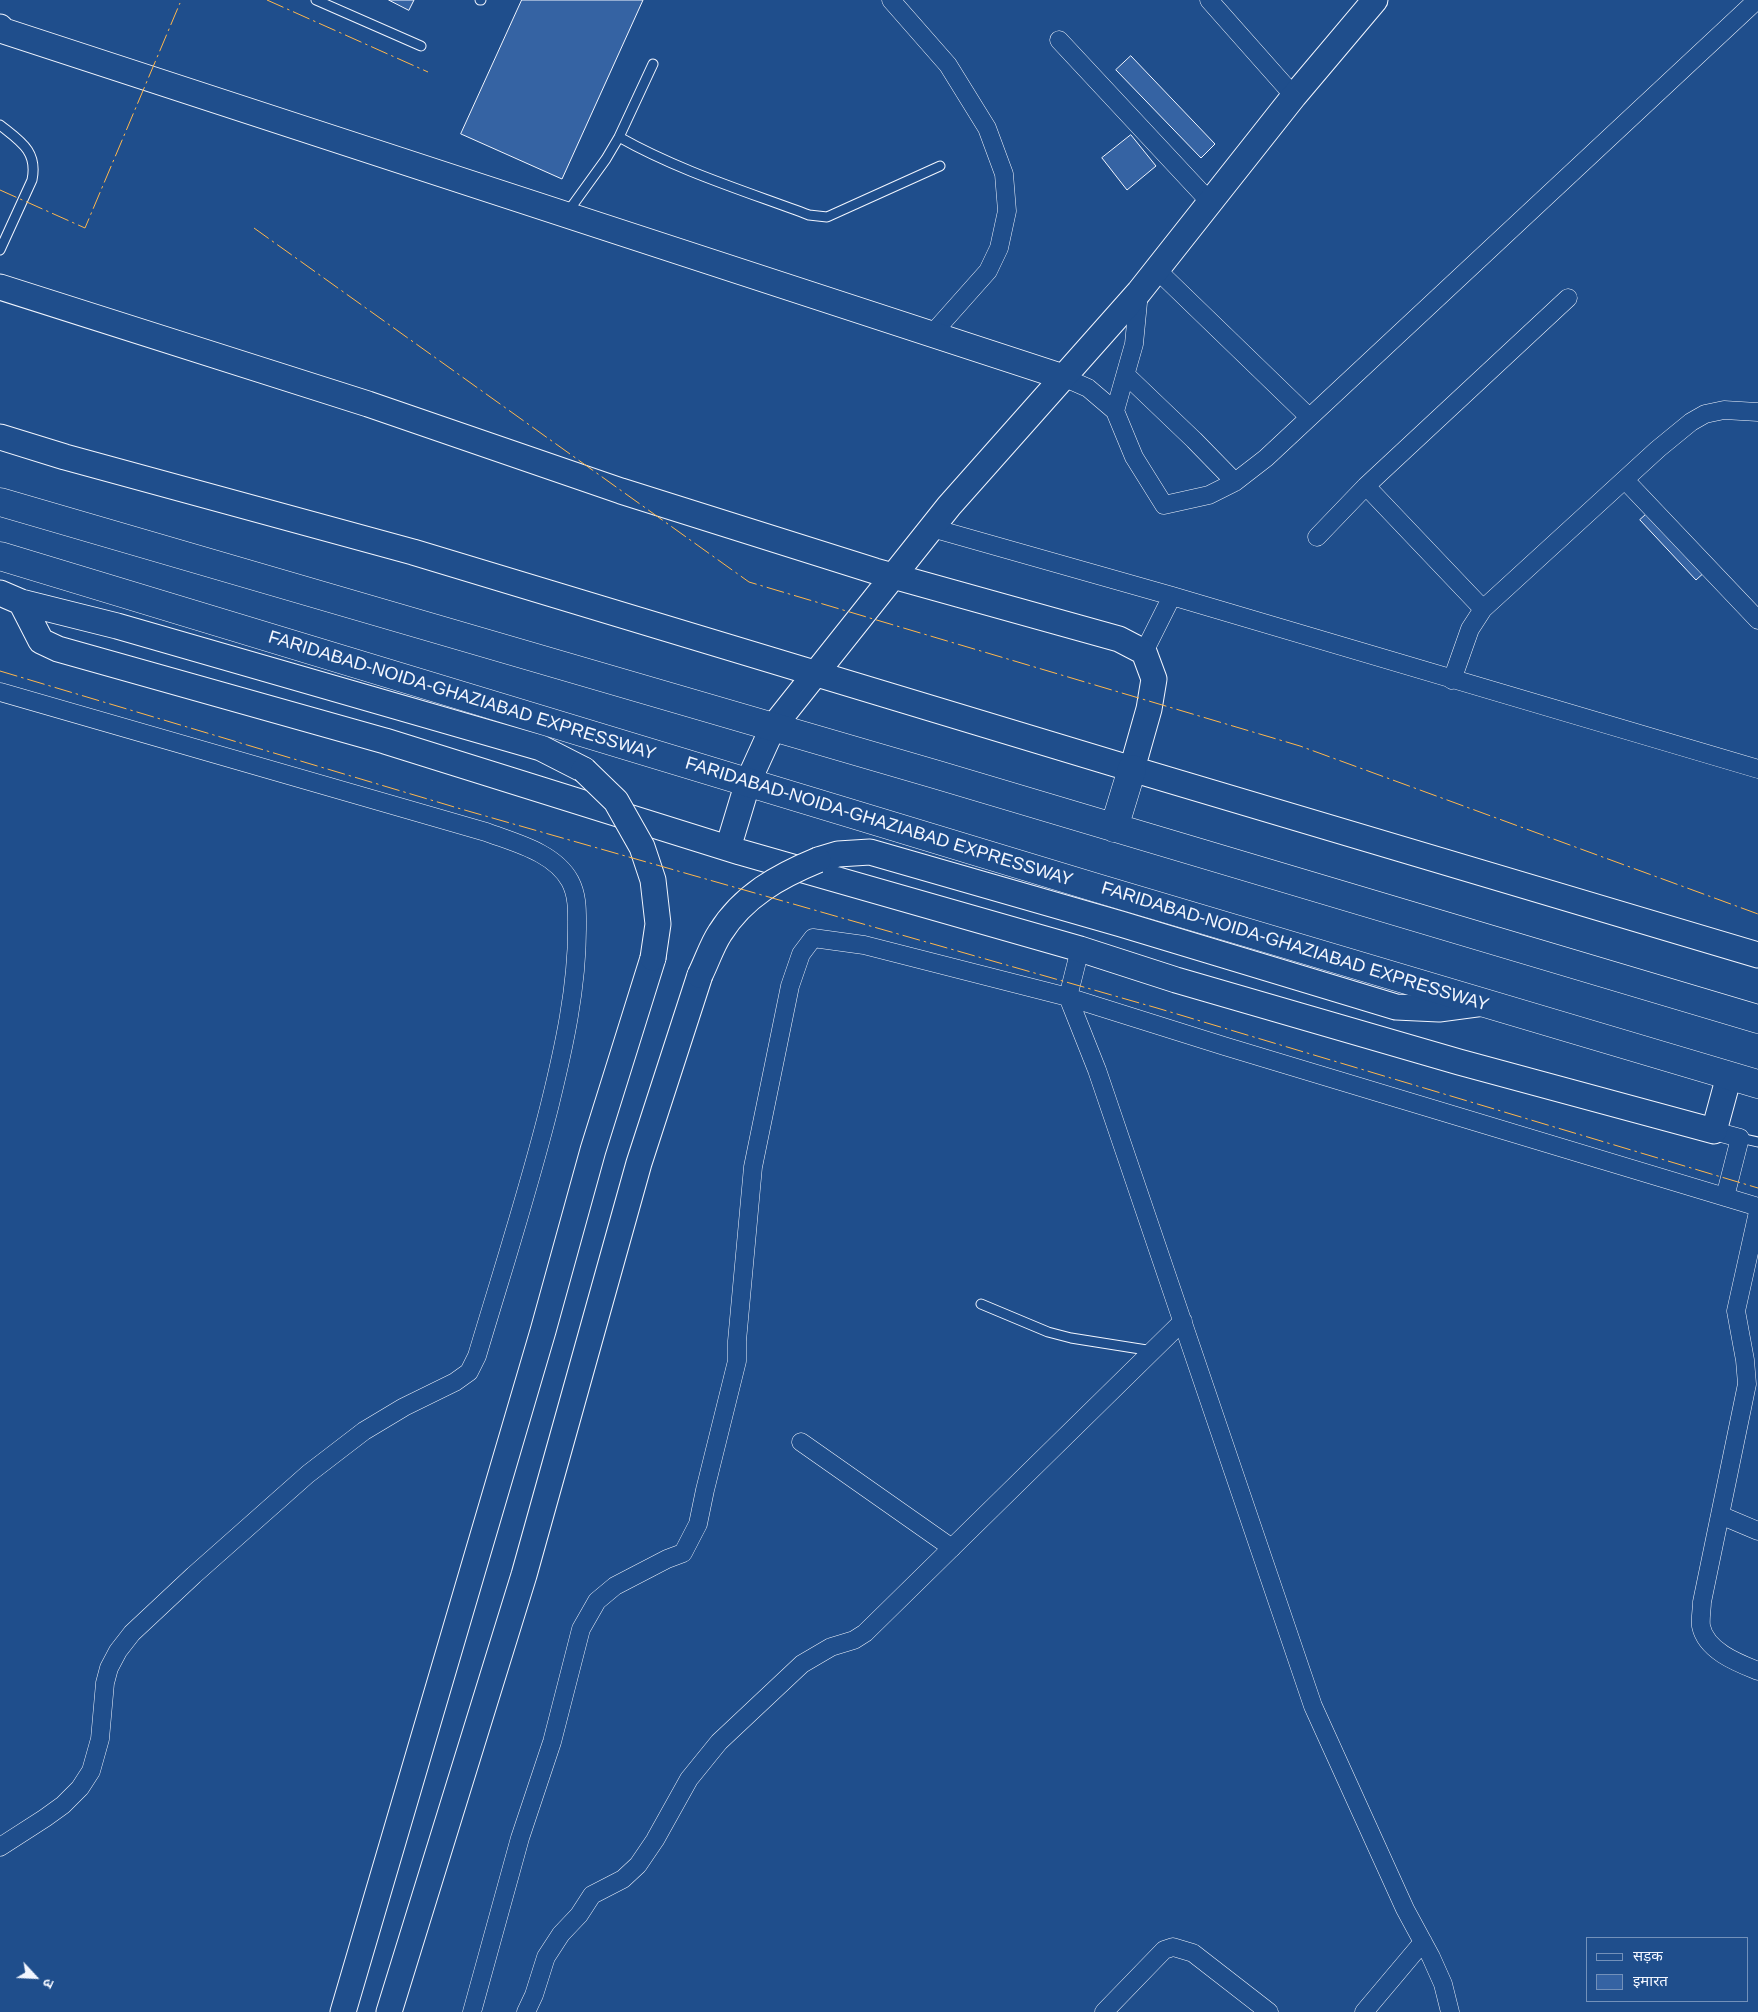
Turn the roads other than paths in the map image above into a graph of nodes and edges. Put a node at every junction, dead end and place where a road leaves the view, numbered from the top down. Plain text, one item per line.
1 (316, 0) edge
2 (891, 0) edge
3 (1209, 0) edge
4 (1375, 0) edge
5 (1757, 0) edge
6 (0, 27) edge
7 (1060, 40) dead end
8 (421, 46) dead end
9 (653, 64) dead end
10 (1294, 96) junction
11 (0, 125) edge
12 (619, 137) junction
13 (940, 166) dead end
14 (1210, 202) junction
15 (566, 215) junction
16 (0, 250) edge
17 (1156, 269) junction
18 (0, 287) edge
19 (1139, 292) junction
20 (1568, 298) dead end
21 (932, 334) junction
22 (1126, 376) junction
23 (1063, 377) junction
24 (1115, 411) junction
25 (1758, 412) edge
26 (1309, 417) junction
27 (0, 437) edge
28 (1625, 480) junction
29 (1235, 482) junction
30 (1366, 486) junction
31 (0, 502) edge
32 (932, 528) junction
33 (1317, 536) dead end
34 (0, 556) edge
35 (894, 577) junction
36 (1172, 596) junction
37 (11, 598) edge
38 (1483, 609) junction
39 (1758, 620) edge
40 (1144, 652) junction
41 (816, 673) junction
42 (1452, 680) junction
43 (0, 692) edge
44 (773, 727) junction
45 (1132, 769) junction
46 (1758, 769) edge
47 (748, 782) junction
48 (1114, 828) junction
49 (728, 848) junction
50 (808, 864) junction
51 (1080, 949) junction
52 (1758, 955) edge
53 (1068, 997) junction
54 (1484, 1003) junction
55 (1758, 1019) edge
56 (1729, 1076) junction
57 (1758, 1084) edge
58 (1714, 1131) junction
59 (1740, 1138) junction
60 (1758, 1142) edge
61 (1725, 1196) junction
62 (1758, 1207) edge
63 (1758, 1212) edge
64 (981, 1304) dead end
65 (1183, 1321) junction
66 (1153, 1351) junction
67 (802, 1442) dead end
68 (1720, 1515) junction
69 (1758, 1531) edge
70 (952, 1548) junction
71 (1758, 1671) edge
72 (0, 1847) edge
73 (1423, 1942) junction
74 (343, 2012) edge
75 (389, 2012) edge
76 (472, 2012) edge
77 (526, 2012) edge
78 (1104, 2012) edge
79 (1269, 2012) edge
80 (1364, 2012) edge
81 (1450, 2012) edge

1 - 8 lane
2 - 21 street
3 - 10 street
4 - 10 street
5 - 26 street
6 - 15 street
7 - 14 street
9 - 12 lane
10 - 14 street
11 - 16 lane
12 - 13 lane
12 - 15 lane
14 - 17 street
15 - 21 street
17 - 19 street
17 - 26 street
18 - 35 street
19 - 22 street
19 - 23 street
20 - 30 street
21 - 23 street
22 - 24 street
22 - 29 street
23 - 24 street
23 - 32 street
24 - 29 street
25 - 28 street
26 - 29 street
27 - 41 street
28 - 38 street
28 - 39 street
30 - 33 street
30 - 38 street
31 - 44 main road
32 - 35 street
32 - 36 street
34 - 47 main road, FARIDABAD-NOIDA-GHAZIABAD EXPRESSWAY
35 - 40 street
35 - 41 street
36 - 40 street
36 - 42 street
37 - 49 street
37 - 74 street, bridge
38 - 42 street
40 - 45 street
41 - 44 street
41 - 45 street
42 - 46 street
43 - 72 street
44 - 47 street
44 - 48 main road
45 - 48 main road
45 - 52 street
47 - 49 street
47 - 54 main road, FARIDABAD-NOIDA-GHAZIABAD EXPRESSWAY
48 - 55 main road
49 - 50 street
50 - 51 street
50 - 54 street
50 - 75 street, bridge
51 - 53 street
51 - 58 street
53 - 61 street
53 - 65 street
53 - 76 street
54 - 56 main road, FARIDABAD-NOIDA-GHAZIABAD EXPRESSWAY
56 - 57 main road, FARIDABAD-NOIDA-GHAZIABAD EXPRESSWAY
56 - 58 street
58 - 59 street
59 - 60 lane
59 - 61 street
61 - 62 street
63 - 68 street
64 - 66 lane
65 - 66 street
65 - 73 street
66 - 70 street
67 - 70 street
68 - 69 street
68 - 71 street
70 - 77 street
73 - 80 street
73 - 81 street
78 - 79 street

